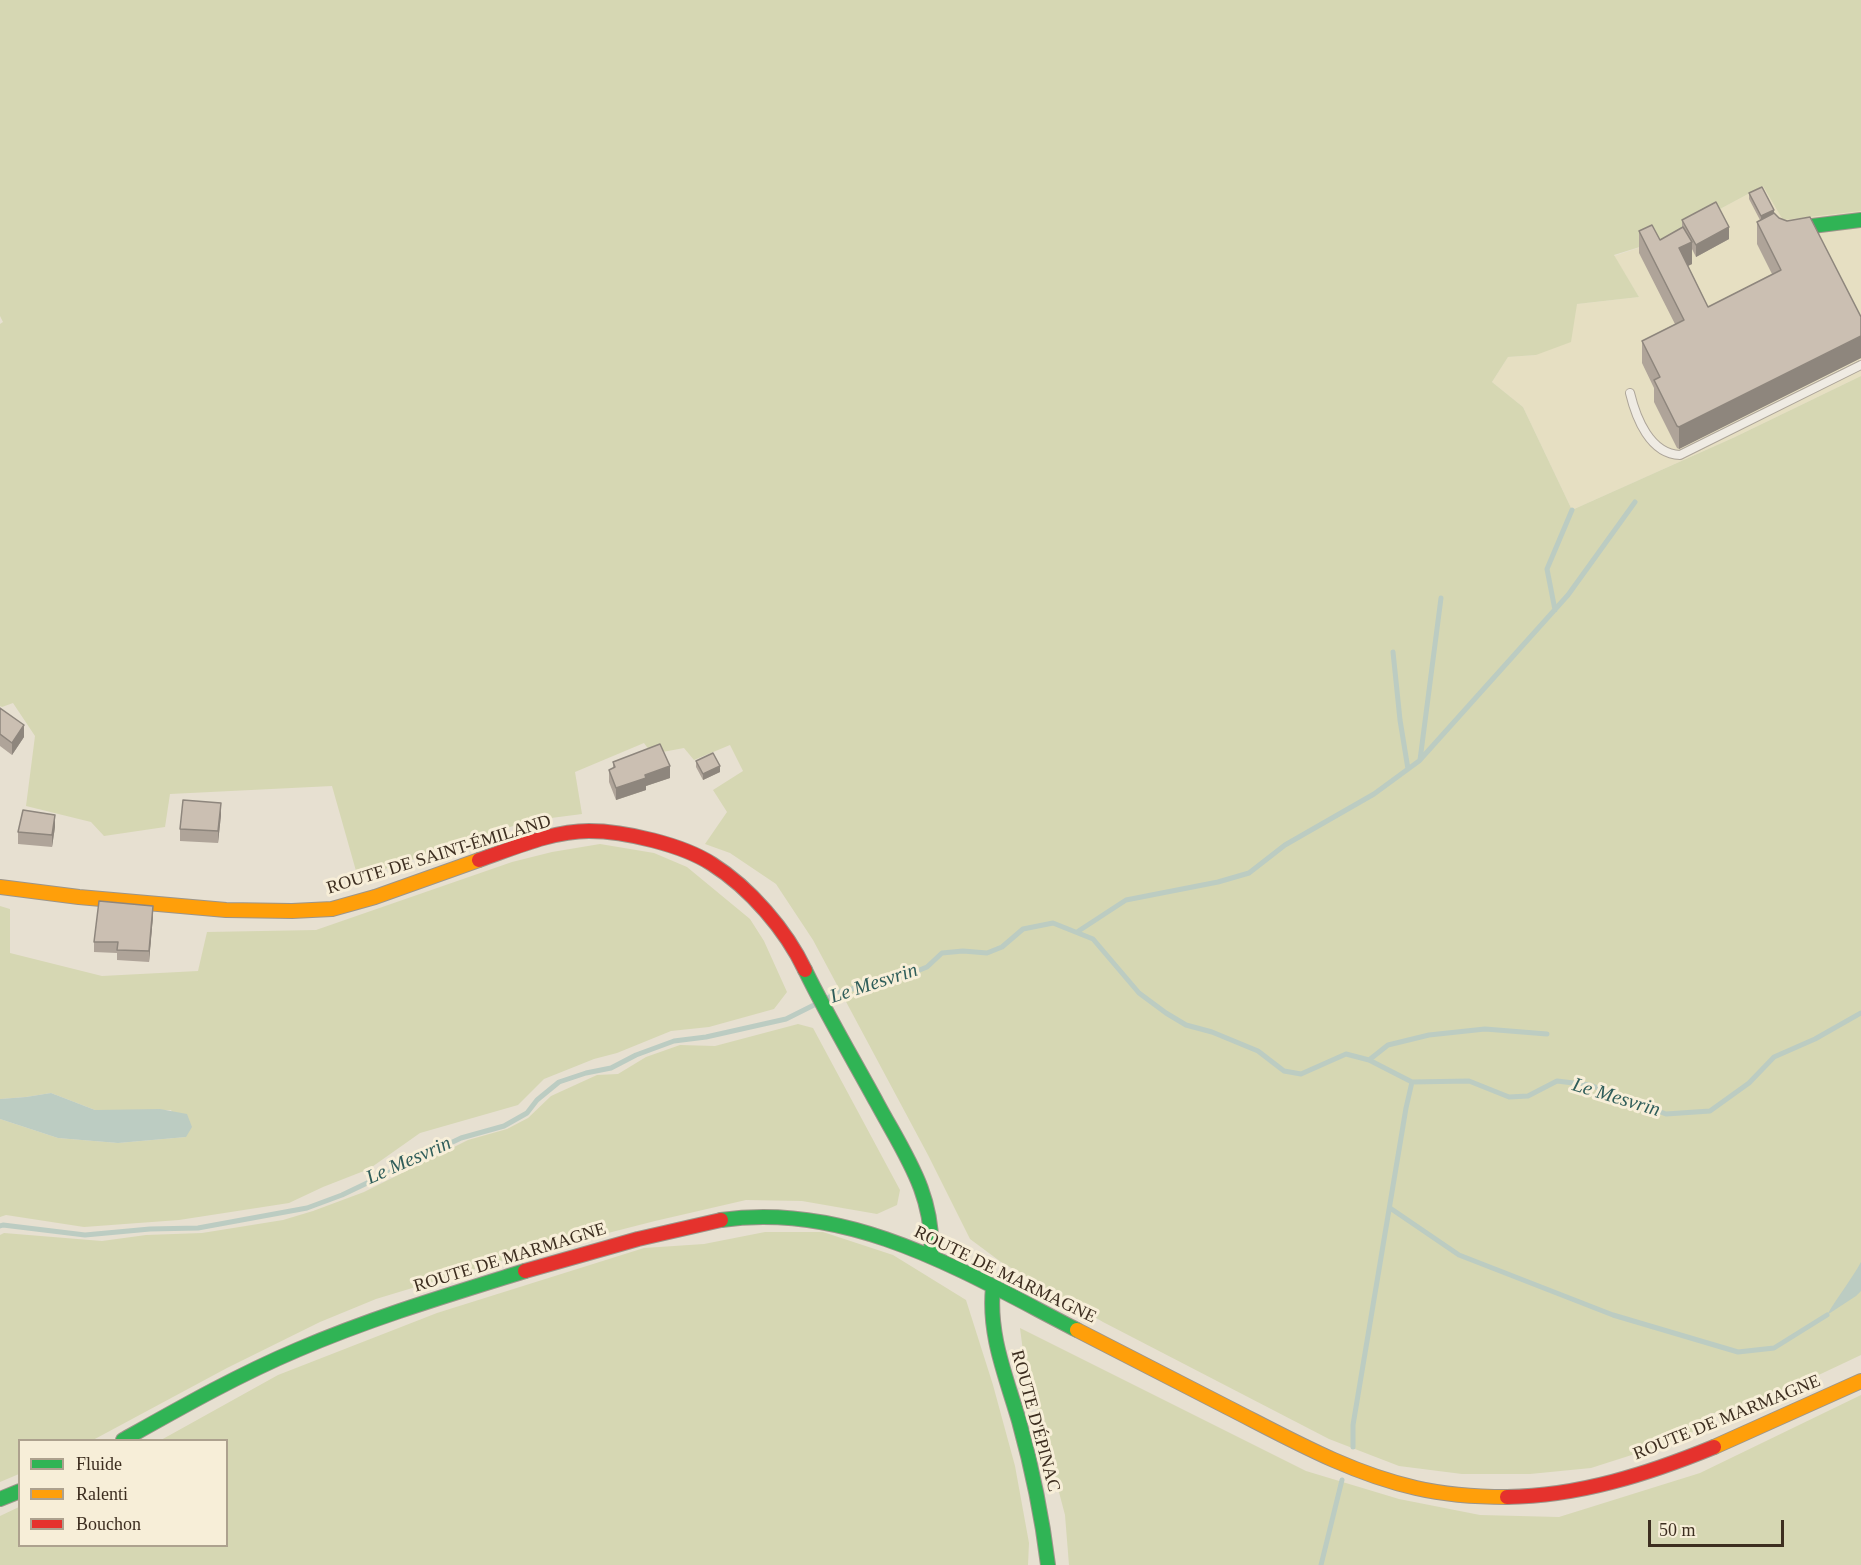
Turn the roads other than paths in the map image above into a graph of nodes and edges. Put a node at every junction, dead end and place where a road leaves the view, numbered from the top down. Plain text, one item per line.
1 (1861, 220) edge
2 (1785, 229) edge
3 (1861, 365) edge
4 (1630, 393) dead end
5 (0, 886) edge
6 (931, 1256) junction
7 (993, 1287) junction
8 (1861, 1381) edge
9 (125, 1439) edge
10 (18, 1492) edge
11 (0, 1499) edge
12 (1048, 1565) edge

1 - 2 main road
3 - 4 lane
5 - 6 main road, ROUTE DE SAINT-ÉMILAND
6 - 7 main road, ROUTE DE MARMAGNE
6 - 9 main road, ROUTE DE MARMAGNE
7 - 8 main road, ROUTE DE MARMAGNE
7 - 12 main road, ROUTE D'ÉPINAC
10 - 11 main road

